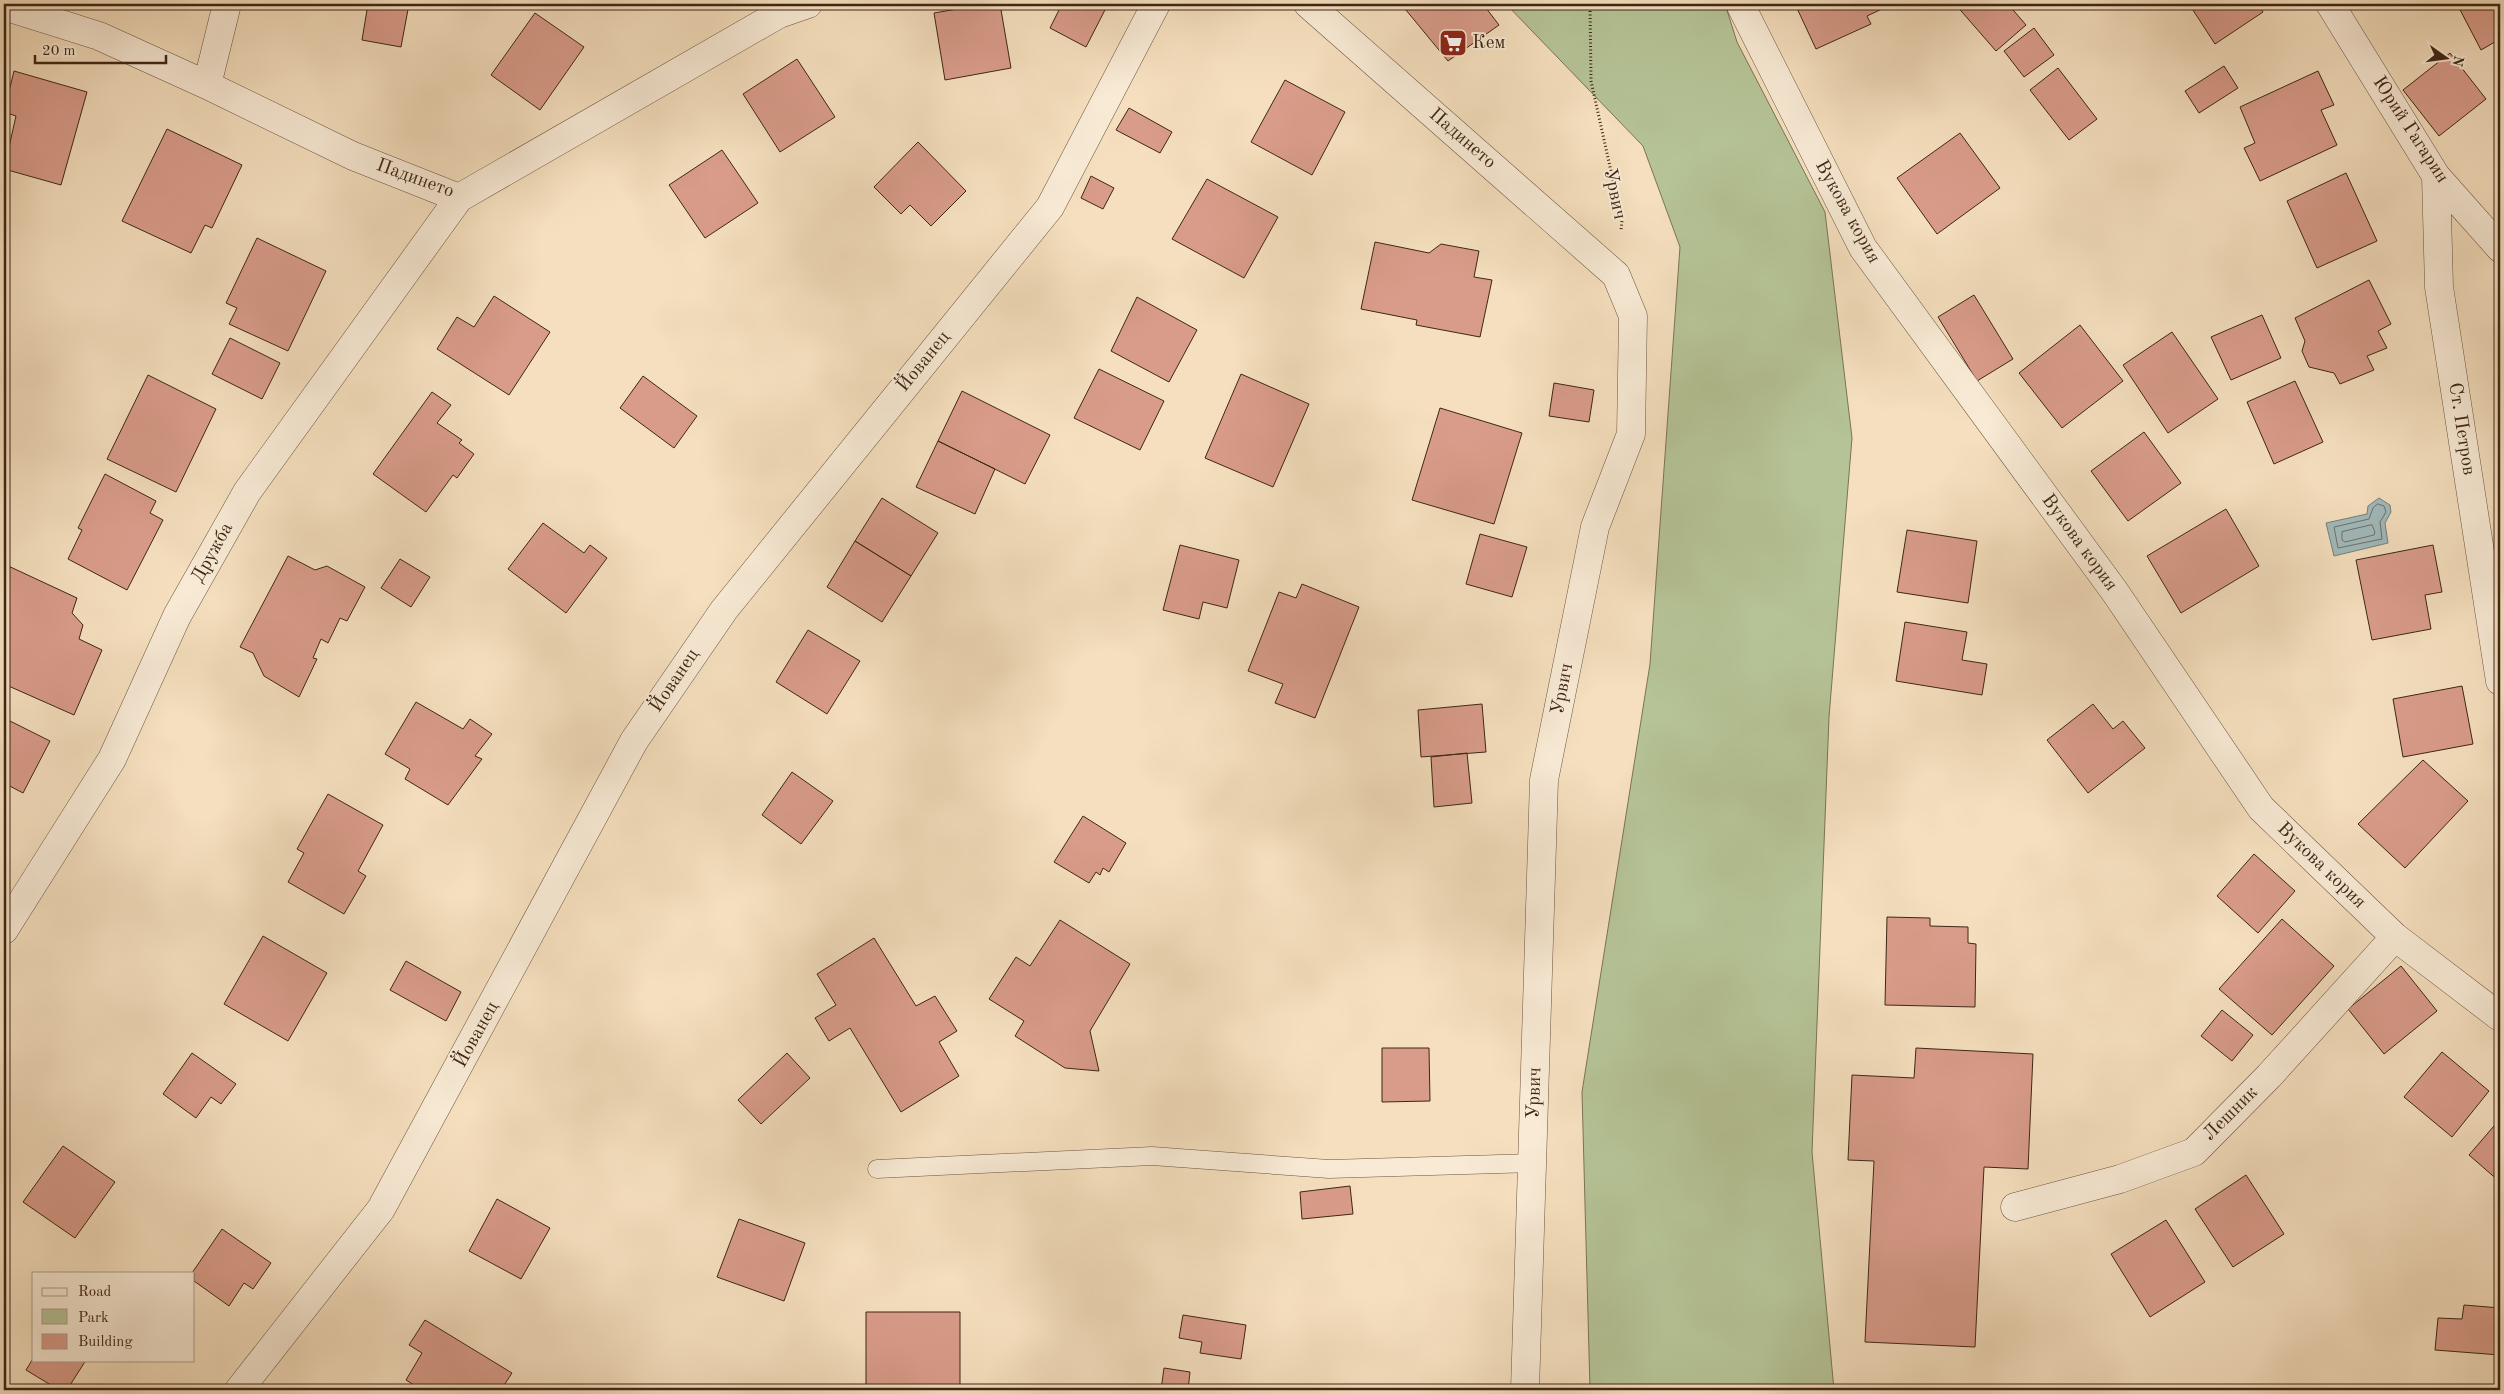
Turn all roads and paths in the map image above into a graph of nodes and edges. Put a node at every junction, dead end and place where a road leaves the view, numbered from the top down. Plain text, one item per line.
1 (227, 4) edge
2 (808, 4) edge
3 (1156, 4) edge
4 (1308, 4) edge
5 (1590, 4) edge
6 (1740, 4) edge
7 (2330, 4) edge
8 (4, 6) edge
9 (208, 85) junction
10 (2436, 176) junction
11 (459, 198) junction
12 (2500, 248) edge
13 (1616, 275) junction
14 (2500, 681) edge
15 (4, 930) edge
16 (2395, 937) junction
17 (2500, 1017) edge
18 (1533, 1163) junction
19 (877, 1169) dead end
20 (2015, 1207) dead end
21 (239, 1390) edge
22 (1525, 1390) edge

1 - 9 street
2 - 11 street, Падинето
3 - 21 street, Йованец
4 - 13 street, Падинето
5 - 13 path, Урвич
6 - 16 street, Вукова кория
7 - 10 street, Юрий Гагарин
8 - 9 street, Падинето
9 - 11 street, Падинето
10 - 12 street, Юрий Гагарин
10 - 14 street, Ст. Петров
11 - 15 street, Дружба
13 - 18 street, Урвич
16 - 17 street, Вукова кория
16 - 20 street, Лешник
18 - 19 lane
18 - 22 street, Урвич

